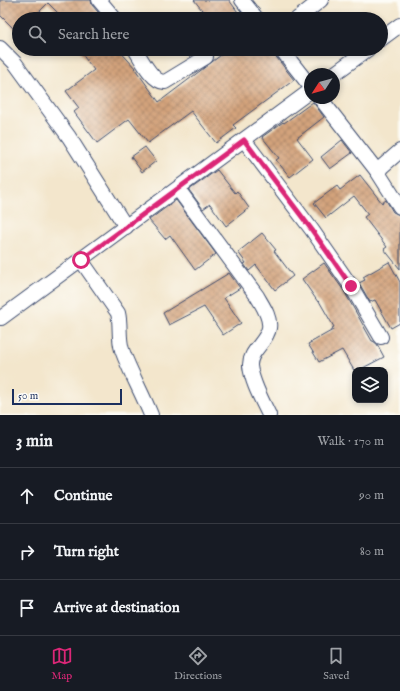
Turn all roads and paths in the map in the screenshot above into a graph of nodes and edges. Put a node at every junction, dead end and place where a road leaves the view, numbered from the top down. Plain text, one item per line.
1 (99, 0) edge
2 (242, 0) edge
3 (322, 0) edge
4 (109, 12) edge
5 (251, 12) edge
6 (306, 12) edge
7 (400, 25) edge
8 (388, 34) edge
9 (0, 48) edge
10 (140, 56) edge
11 (286, 56) edge
12 (358, 56) edge
13 (206, 57) dead end
14 (340, 70) edge
15 (304, 78) edge
16 (304, 95) edge
17 (325, 104) edge
18 (244, 140) junction
19 (400, 151) edge
20 (377, 170) junction
21 (178, 188) junction
22 (400, 207) edge
23 (126, 227) junction
24 (81, 260) junction
25 (1, 318) dead end
26 (381, 337) dead end
27 (151, 415) edge
28 (269, 415) edge

1 - 4 street
2 - 5 street
3 - 6 street
7 - 8 street
9 - 23 street
10 - 13 street
11 - 15 street
12 - 14 street
16 - 18 street
17 - 20 street
18 - 21 street
18 - 26 street
19 - 20 street
20 - 22 street
21 - 23 street
21 - 28 street
23 - 24 street
24 - 25 street
24 - 27 street

